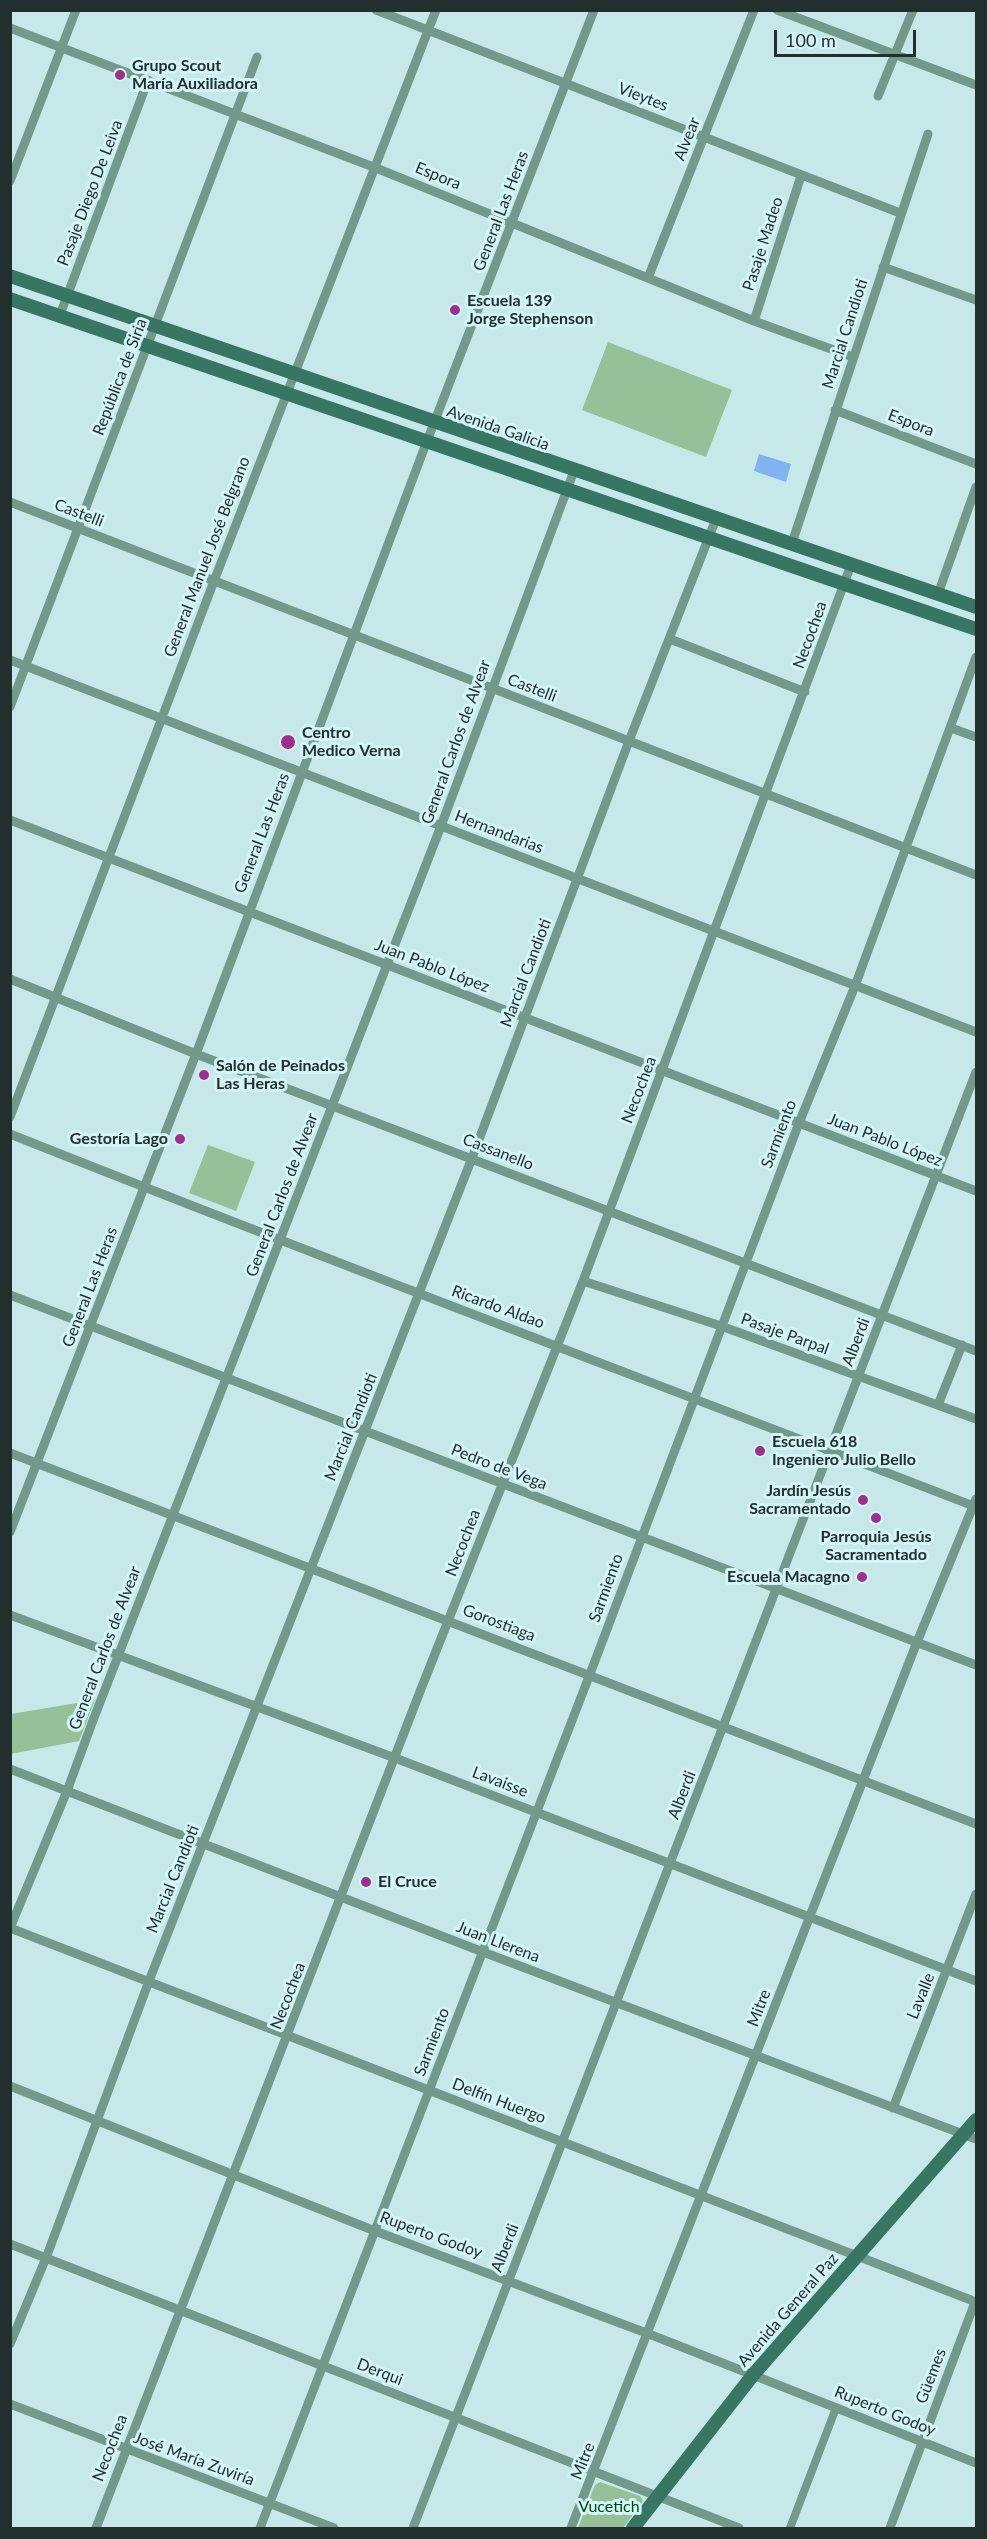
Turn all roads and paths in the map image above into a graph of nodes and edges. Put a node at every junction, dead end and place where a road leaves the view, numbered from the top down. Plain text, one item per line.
1 (76, 10) edge
2 (376, 10) edge
3 (436, 10) edge
4 (594, 10) edge
5 (754, 10) edge
6 (777, 10) edge
7 (913, 10) edge
8 (10, 28) edge
9 (428, 31) junction
10 (63, 47) junction
11 (894, 56) junction
12 (257, 57) dead end
13 (148, 80) junction
14 (567, 84) junction
15 (976, 85) edge
16 (878, 96) dead end
17 (236, 114) junction
18 (928, 134) dead end
19 (704, 137) junction
20 (376, 168) junction
21 (801, 176) junction
22 (10, 181) edge
23 (900, 213) junction
24 (513, 222) junction
25 (882, 267) junction
26 (10, 276) edge
27 (648, 278) junction
28 (67, 296) junction
29 (10, 299) edge
30 (976, 300) edge
31 (60, 315) junction
32 (754, 321) junction
33 (155, 326) junction
34 (148, 345) junction
35 (853, 357) junction
36 (294, 375) junction
37 (287, 394) junction
38 (835, 410) junction
39 (434, 423) junction
40 (427, 441) junction
41 (976, 464) edge
42 (574, 471) junction
43 (976, 488) edge
44 (566, 489) junction
45 (10, 502) edge
46 (717, 519) junction
47 (79, 529) junction
48 (709, 539) junction
49 (792, 543) junction
50 (851, 565) junction
51 (214, 581) junction
52 (844, 585) junction
53 (939, 594) junction
54 (976, 607) edge
55 (976, 629) edge
56 (353, 635) junction
57 (670, 639) junction
58 (976, 657) edge
59 (10, 660) edge
60 (26, 666) junction
61 (492, 688) junction
62 (805, 692) junction
63 (10, 707) edge
64 (161, 718) junction
65 (951, 728) junction
66 (976, 738) edge
67 (629, 741) junction
68 (301, 772) junction
69 (767, 795) junction
70 (10, 820) edge
71 (441, 826) junction
72 (906, 847) junction
73 (110, 858) junction
74 (976, 875) edge
75 (578, 879) junction
76 (249, 911) junction
77 (714, 932) junction
78 (387, 965) junction
79 (10, 979) edge
80 (855, 986) junction
81 (57, 998) junction
82 (524, 1018) junction
83 (976, 1032) edge
84 (196, 1054) junction
85 (662, 1071) junction
86 (976, 1072) edge
87 (333, 1106) junction
88 (10, 1117) edge
89 (799, 1123) junction
90 (10, 1134) edge
91 (472, 1158) junction
92 (936, 1176) junction
93 (145, 1188) junction
94 (976, 1191) edge
95 (609, 1210) junction
96 (281, 1239) junction
97 (746, 1263) junction
98 (583, 1281) junction
99 (419, 1294) junction
100 (10, 1295) edge
101 (883, 1315) junction
102 (721, 1326) junction
103 (91, 1328) junction
104 (557, 1345) junction
105 (962, 1346) junction
106 (976, 1351) edge
107 (859, 1377) junction
108 (226, 1379) junction
109 (695, 1398) junction
110 (938, 1405) junction
111 (976, 1419) edge
112 (366, 1432) junction
113 (829, 1449) junction
114 (10, 1453) edge
115 (38, 1464) junction
116 (501, 1484) junction
117 (976, 1504) edge
118 (174, 1515) junction
119 (10, 1532) edge
120 (641, 1537) junction
121 (310, 1567) junction
122 (778, 1588) junction
123 (10, 1615) edge
124 (449, 1620) junction
125 (916, 1641) junction
126 (118, 1655) junction
127 (976, 1665) edge
128 (590, 1674) junction
129 (256, 1706) junction
130 (724, 1726) junction
131 (394, 1758) junction
132 (10, 1769) edge
133 (863, 1780) junction
134 (67, 1791) junction
135 (537, 1812) junction
136 (976, 1824) edge
137 (204, 1844) junction
138 (671, 1865) junction
139 (976, 1894) edge
140 (342, 1898) junction
141 (811, 1918) junction
142 (10, 1928) edge
143 (483, 1952) junction
144 (948, 1970) junction
145 (149, 1981) junction
146 (976, 1982) edge
147 (618, 2002) junction
148 (289, 2035) junction
149 (757, 2055) junction
150 (10, 2086) edge
151 (429, 2090) junction
152 (893, 2108) junction
153 (98, 2119) junction
154 (976, 2120) edge
155 (970, 2137) edge
156 (563, 2141) junction
157 (234, 2174) junction
158 (701, 2196) junction
159 (375, 2231) junction
160 (10, 2244) edge
161 (858, 2256) junction
162 (46, 2258) junction
163 (508, 2280) junction
164 (976, 2302) edge
165 (181, 2311) junction
166 (649, 2334) junction
167 (10, 2344) edge
168 (322, 2366) junction
169 (753, 2375) junction
170 (10, 2404) edge
171 (836, 2408) junction
172 (456, 2417) junction
173 (922, 2441) junction
174 (125, 2449) junction
175 (976, 2463) edge
176 (595, 2471) junction
177 (658, 2497) junction
178 (269, 2503) junction
179 (735, 2528) edge
180 (96, 2529) edge
181 (260, 2529) edge
182 (334, 2529) edge
183 (413, 2529) edge
184 (571, 2529) edge
185 (633, 2529) edge
186 (790, 2529) edge
187 (890, 2529) edge

1 - 10 street
2 - 9 street, Vieytes
3 - 9 street, General Manuel José Belgrano
4 - 14 street, General Las Heras
5 - 19 street, Alvear
6 - 11 street
7 - 11 street
8 - 10 street, Espora
9 - 14 street, Vieytes
9 - 20 street, General Manuel José Belgrano
10 - 13 street, Espora
10 - 22 street
11 - 15 street
11 - 16 street
12 - 17 street, República de Siria
13 - 17 street, Espora
13 - 28 street, Pasaje Diego De Leiva
14 - 19 street, Vieytes
14 - 24 street, General Las Heras
17 - 20 street, Espora
17 - 33 street, República de Siria
18 - 23 street, Marcial Candioti
19 - 21 street, Vieytes
19 - 27 street, Alvear
20 - 24 street, Espora
20 - 36 street, General Manuel José Belgrano
21 - 23 street, Vieytes
21 - 32 street, Pasaje Madeo
23 - 25 street, Marcial Candioti
24 - 27 street, Espora
24 - 39 street, General Las Heras
25 - 30 street
25 - 35 street, Marcial Candioti
26 - 28 main road, Avenida Galicia
27 - 32 street, Espora
28 - 31 street, Pasaje Diego De Leiva
28 - 33 main road, Avenida Galicia
29 - 31 main road
31 - 34 main road
32 - 35 street, Espora
33 - 34 street, República de Siria
33 - 36 main road, Avenida Galicia
34 - 37 main road
34 - 47 street, República de Siria
35 - 38 street, Marcial Candioti
36 - 37 street, General Manuel José Belgrano
36 - 39 main road, Avenida Galicia
37 - 40 main road
37 - 51 street, General Manuel José Belgrano
38 - 41 street, Espora
38 - 49 street, Marcial Candioti
39 - 40 street, General Las Heras
39 - 42 main road, Avenida Galicia
40 - 44 main road
40 - 56 street, General Las Heras
42 - 44 street, General Carlos de Alvear
42 - 46 main road, Avenida Galicia
43 - 53 street
44 - 48 main road
44 - 61 street, General Carlos de Alvear
45 - 47 street, Castelli
46 - 48 street, Marcial Candioti
46 - 49 main road, Avenida Galicia
47 - 51 street, Castelli
47 - 60 street, República de Siria
48 - 52 main road
48 - 57 street, Marcial Candioti
49 - 50 main road, Avenida Galicia
50 - 52 street, Necochea
50 - 53 main road, Avenida Galicia
51 - 56 street, Castelli
51 - 64 street, General Manuel José Belgrano
52 - 55 main road
52 - 62 street, Necochea
53 - 54 main road, Avenida Galicia
56 - 61 street, Castelli
56 - 68 street, General Las Heras
57 - 62 street
57 - 67 street, Marcial Candioti
58 - 65 street, Sarmiento
59 - 60 street, Hernandarias
60 - 63 street, República de Siria
60 - 64 street, Hernandarias
61 - 67 street, Castelli
61 - 71 street, General Carlos de Alvear
62 - 69 street, Necochea
64 - 68 street, Hernandarias
64 - 73 street, General Manuel José Belgrano
65 - 66 street
65 - 72 street, Sarmiento
67 - 69 street, Castelli
67 - 75 street, Marcial Candioti
68 - 71 street, Hernandarias
68 - 76 street, General Las Heras
69 - 72 street, Castelli
69 - 77 street, Necochea
70 - 73 street, Juan Pablo López
71 - 75 street, Hernandarias
71 - 78 street, General Carlos de Alvear
72 - 74 street, Castelli
72 - 80 street, Sarmiento
73 - 76 street, Juan Pablo López
73 - 81 street, General Manuel José Belgrano
75 - 77 street, Hernandarias
75 - 82 street, Marcial Candioti
76 - 78 street, Juan Pablo López
76 - 84 street, General Las Heras
77 - 80 street, Hernandarias
77 - 85 street, Necochea
78 - 82 street, Juan Pablo López
78 - 87 street, General Carlos de Alvear
79 - 81 street, Cassanello
80 - 83 street, Hernandarias
80 - 89 street, Sarmiento
81 - 84 street, Cassanello
81 - 88 street, General Manuel José Belgrano
82 - 85 street, Juan Pablo López
82 - 91 street, Marcial Candioti
84 - 87 street, Cassanello
84 - 93 street, General Las Heras
85 - 89 street, Juan Pablo López
85 - 95 street, Necochea
86 - 92 street, Alberdi
87 - 91 street, Cassanello
87 - 96 street, General Carlos de Alvear
89 - 92 street, Juan Pablo López
89 - 97 street, Sarmiento
90 - 93 street, Ricardo Aldao
91 - 95 street, Cassanello
91 - 99 street, Marcial Candioti
92 - 94 street, Juan Pablo López
92 - 101 street, Alberdi
93 - 96 street, Ricardo Aldao
93 - 103 street, General Las Heras
95 - 97 street, Cassanello
95 - 98 street, Necochea
96 - 99 street, Ricardo Aldao
96 - 108 street, General Carlos de Alvear
97 - 101 street, Cassanello
97 - 102 street, Sarmiento
98 - 102 street, Pasaje Parpal
98 - 104 street, Necochea
99 - 104 street, Ricardo Aldao
99 - 112 street, Marcial Candioti
100 - 103 street, Pedro de Vega
101 - 105 street, Cassanello
101 - 107 street, Alberdi
102 - 107 street, Pasaje Parpal
102 - 109 street, Sarmiento
103 - 108 street, Pedro de Vega
103 - 115 street, General Las Heras
104 - 109 street, Ricardo Aldao
104 - 116 street, Necochea
105 - 106 street, Cassanello
105 - 110 street
107 - 110 street, Pasaje Parpal
107 - 113 street, Alberdi
108 - 112 street, Pedro de Vega
108 - 118 street, General Carlos de Alvear
109 - 113 street, Ricardo Aldao
109 - 120 street, Sarmiento
110 - 111 street, Pasaje Parpal
112 - 116 street, Pedro de Vega
112 - 121 street, Marcial Candioti
113 - 117 street, Ricardo Aldao
113 - 122 street, Alberdi
114 - 115 street, Gorostiaga
115 - 118 street, Gorostiaga
115 - 119 street, General Las Heras
116 - 120 street, Pedro de Vega
116 - 124 street, Necochea
117 - 125 street, Mitre
118 - 121 street, Gorostiaga
118 - 126 street, General Carlos de Alvear
120 - 122 street, Pedro de Vega
120 - 128 street, Sarmiento
121 - 124 street, Gorostiaga
121 - 129 street, Marcial Candioti
122 - 125 street, Pedro de Vega
122 - 130 street, Alberdi
123 - 126 street, Lavaisse
124 - 128 street, Gorostiaga
124 - 131 street, Necochea
125 - 127 street, Pedro de Vega
125 - 133 street, Mitre
126 - 129 street, Lavaisse
126 - 134 street, General Carlos de Alvear
128 - 130 street, Gorostiaga
128 - 135 street, Sarmiento
129 - 131 street, Lavaisse
129 - 137 street, Marcial Candioti
130 - 133 street, Gorostiaga
130 - 138 street, Alberdi
131 - 135 street, Lavaisse
131 - 140 street, Necochea
132 - 134 street, Juan Llerena
133 - 136 street, Gorostiaga
133 - 141 street, Mitre
134 - 137 street, Juan Llerena
134 - 142 street, General Carlos de Alvear
135 - 138 street, Lavaisse
135 - 143 street, Sarmiento
137 - 140 street, Juan Llerena
137 - 145 street, Marcial Candioti
138 - 141 street, Lavaisse
138 - 147 street, Alberdi
139 - 144 street, Lavalle
140 - 143 street, Juan Llerena
140 - 148 street, Necochea
141 - 144 street, Lavaisse
141 - 149 street, Mitre
142 - 145 street, Delfín Huergo
143 - 147 street, Juan Llerena
143 - 151 street, Sarmiento
144 - 146 street, Lavaisse
144 - 152 street, Lavalle
145 - 148 street, Delfín Huergo
145 - 153 street, Marcial Candioti
147 - 149 street, Juan Llerena
147 - 156 street, Alberdi
148 - 151 street, Delfín Huergo
148 - 157 street, Necochea
149 - 152 street, Juan Llerena
149 - 158 street, Mitre
150 - 153 street, Ruperto Godoy
151 - 156 street, Delfín Huergo
151 - 159 street, Sarmiento
152 - 155 street, Juan Llerena
153 - 157 street, Ruperto Godoy
153 - 162 street, Marcial Candioti
154 - 155 main road, Avenida General Paz
155 - 161 main road, Avenida General Paz
156 - 158 street, Delfín Huergo
156 - 163 street, Alberdi
157 - 159 street, Ruperto Godoy
157 - 165 street, Necochea
158 - 161 street, Delfín Huergo
158 - 166 street, Mitre
159 - 163 street, Ruperto Godoy
159 - 168 street, Sarmiento
160 - 162 street, Derqui
161 - 164 street, Delfín Huergo
161 - 169 main road, Avenida General Paz
162 - 165 street, Derqui
162 - 167 street, Marcial Candioti
163 - 166 street, Ruperto Godoy
163 - 172 street, Alberdi
164 - 173 street, Güemes
165 - 168 street, Derqui
165 - 174 street, Necochea
166 - 169 street, Ruperto Godoy
166 - 176 street, Mitre
168 - 172 street, Derqui
168 - 178 street, Sarmiento
169 - 171 street, Ruperto Godoy
169 - 177 main road, Avenida General Paz
170 - 174 street, José María Zuviría
171 - 173 street, Ruperto Godoy
171 - 186 street
172 - 176 street, Derqui
172 - 183 street, Alberdi
173 - 175 street, Ruperto Godoy
173 - 187 street, Güemes
174 - 178 street, José María Zuviría
174 - 180 street, Necochea
176 - 177 street, Derqui
176 - 184 street, Mitre
177 - 179 street, Derqui
177 - 185 main road, Avenida General Paz
178 - 181 street, Sarmiento
178 - 182 street, José María Zuviría

